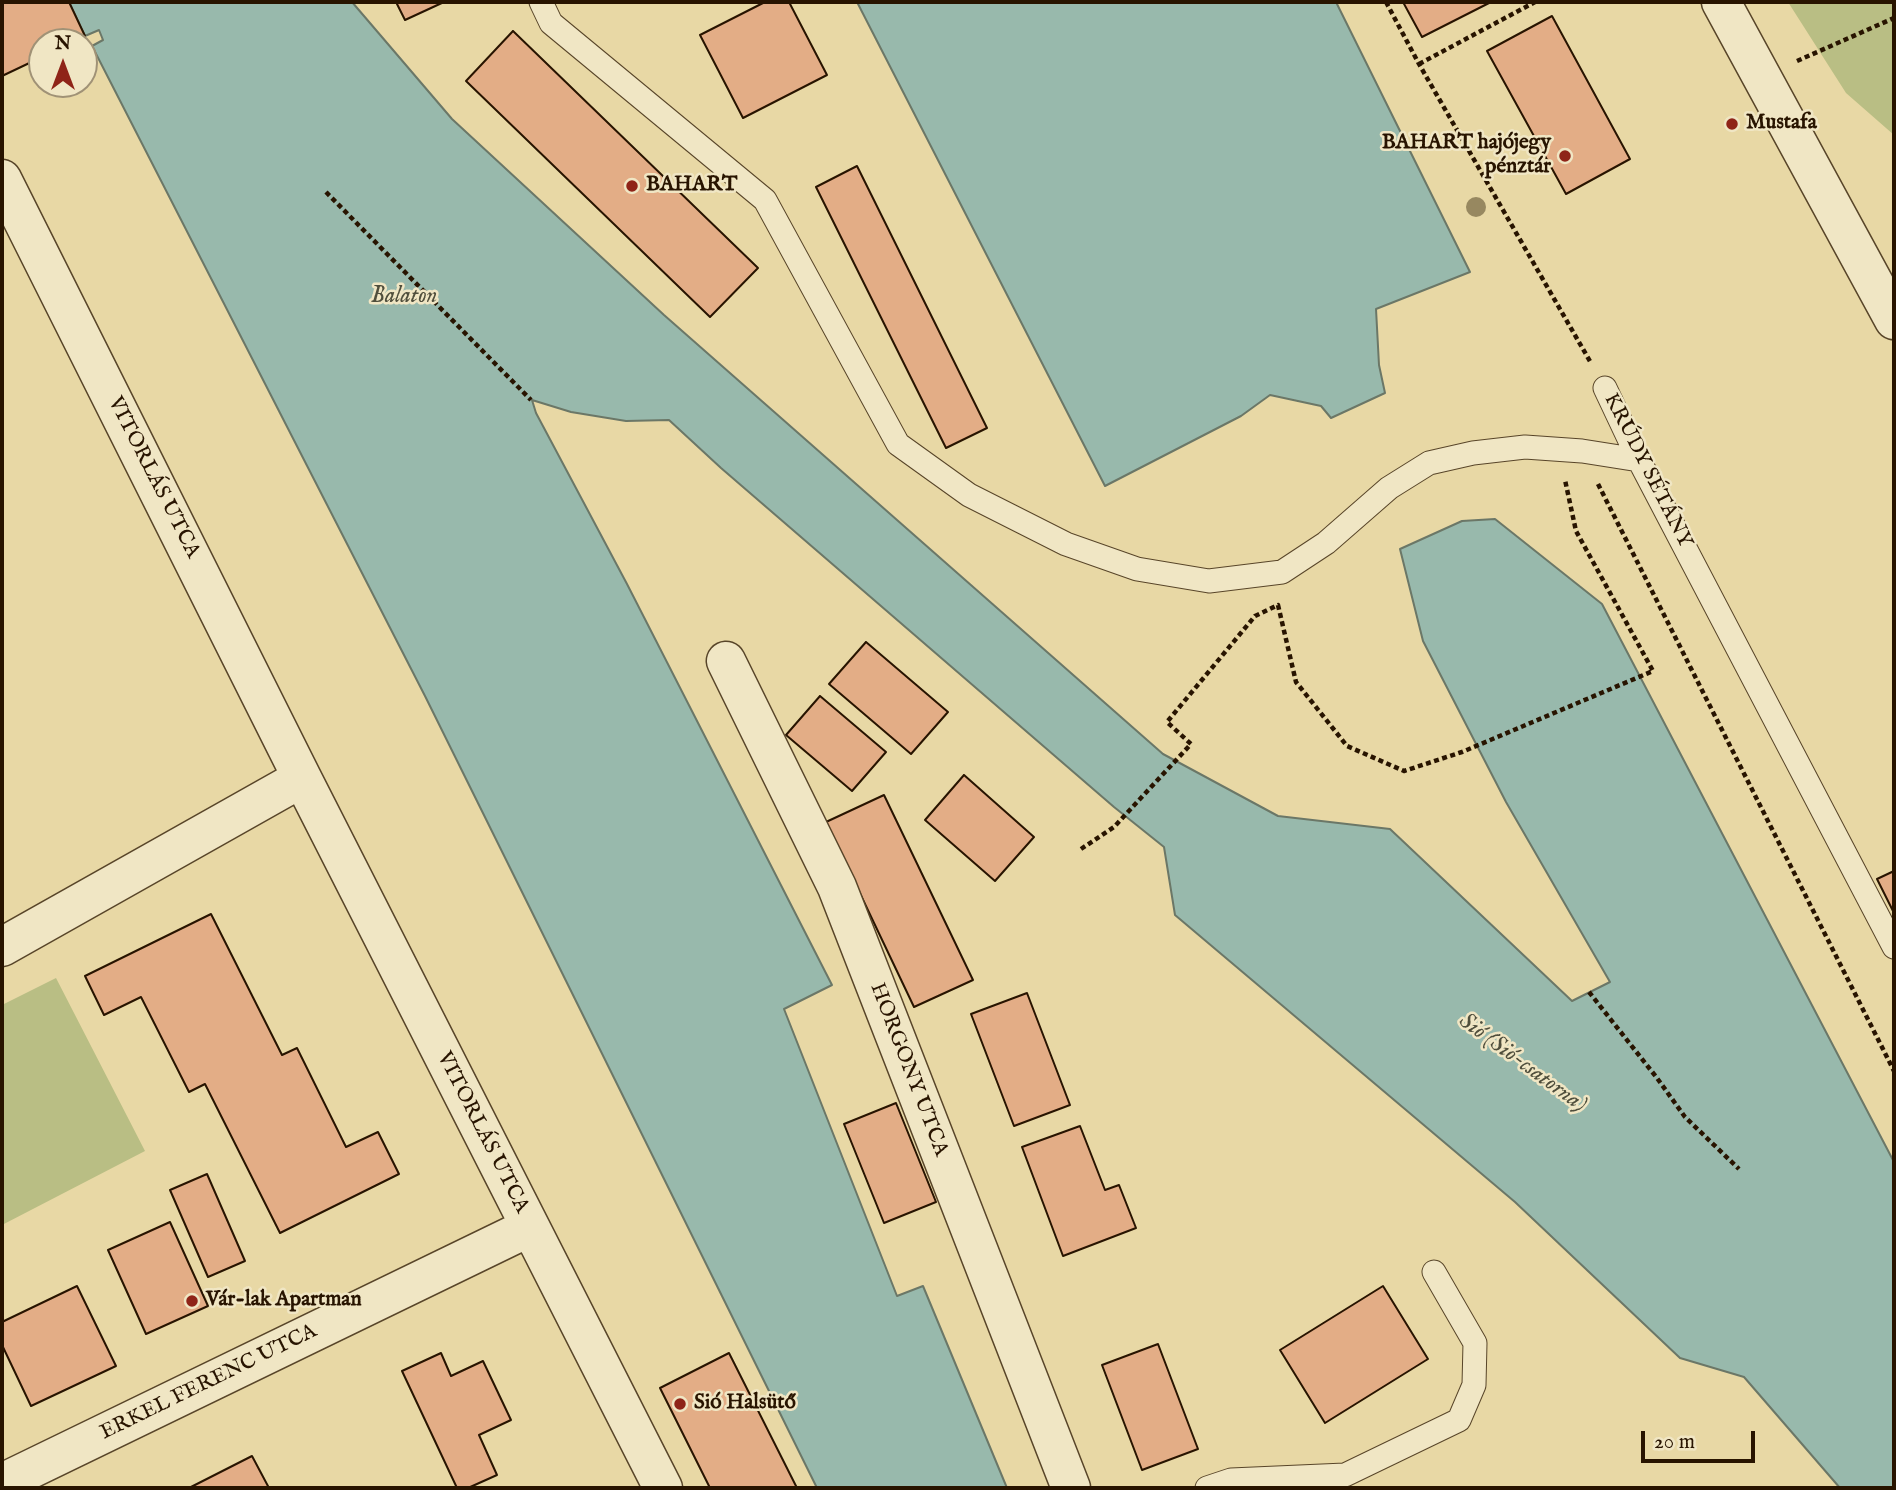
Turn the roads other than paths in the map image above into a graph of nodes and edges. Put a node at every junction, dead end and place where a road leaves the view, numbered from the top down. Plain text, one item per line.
1 (541, 2) edge
2 (1721, 2) edge
3 (2, 179) edge
4 (1894, 320) edge
5 (1605, 388) road end
6 (1639, 460) junction
7 (726, 662) dead end
8 (302, 778) junction
9 (2, 947) edge
10 (1894, 947) edge
11 (530, 1227) junction
12 (1434, 1272) dead end
13 (2, 1483) edge
14 (663, 1488) edge
15 (1070, 1488) edge
16 (1207, 1488) edge

1 - 6 lane
2 - 4 street
3 - 8 street, VITORLÁS UTCA
5 - 6 lane, KRÚDY SÉTÁNY
6 - 10 lane, KRÚDY SÉTÁNY
7 - 15 street, HORGONY UTCA
8 - 9 street
8 - 11 street, VITORLÁS UTCA
11 - 13 street, ERKEL FERENC UTCA
11 - 14 street, VITORLÁS UTCA
12 - 16 lane

